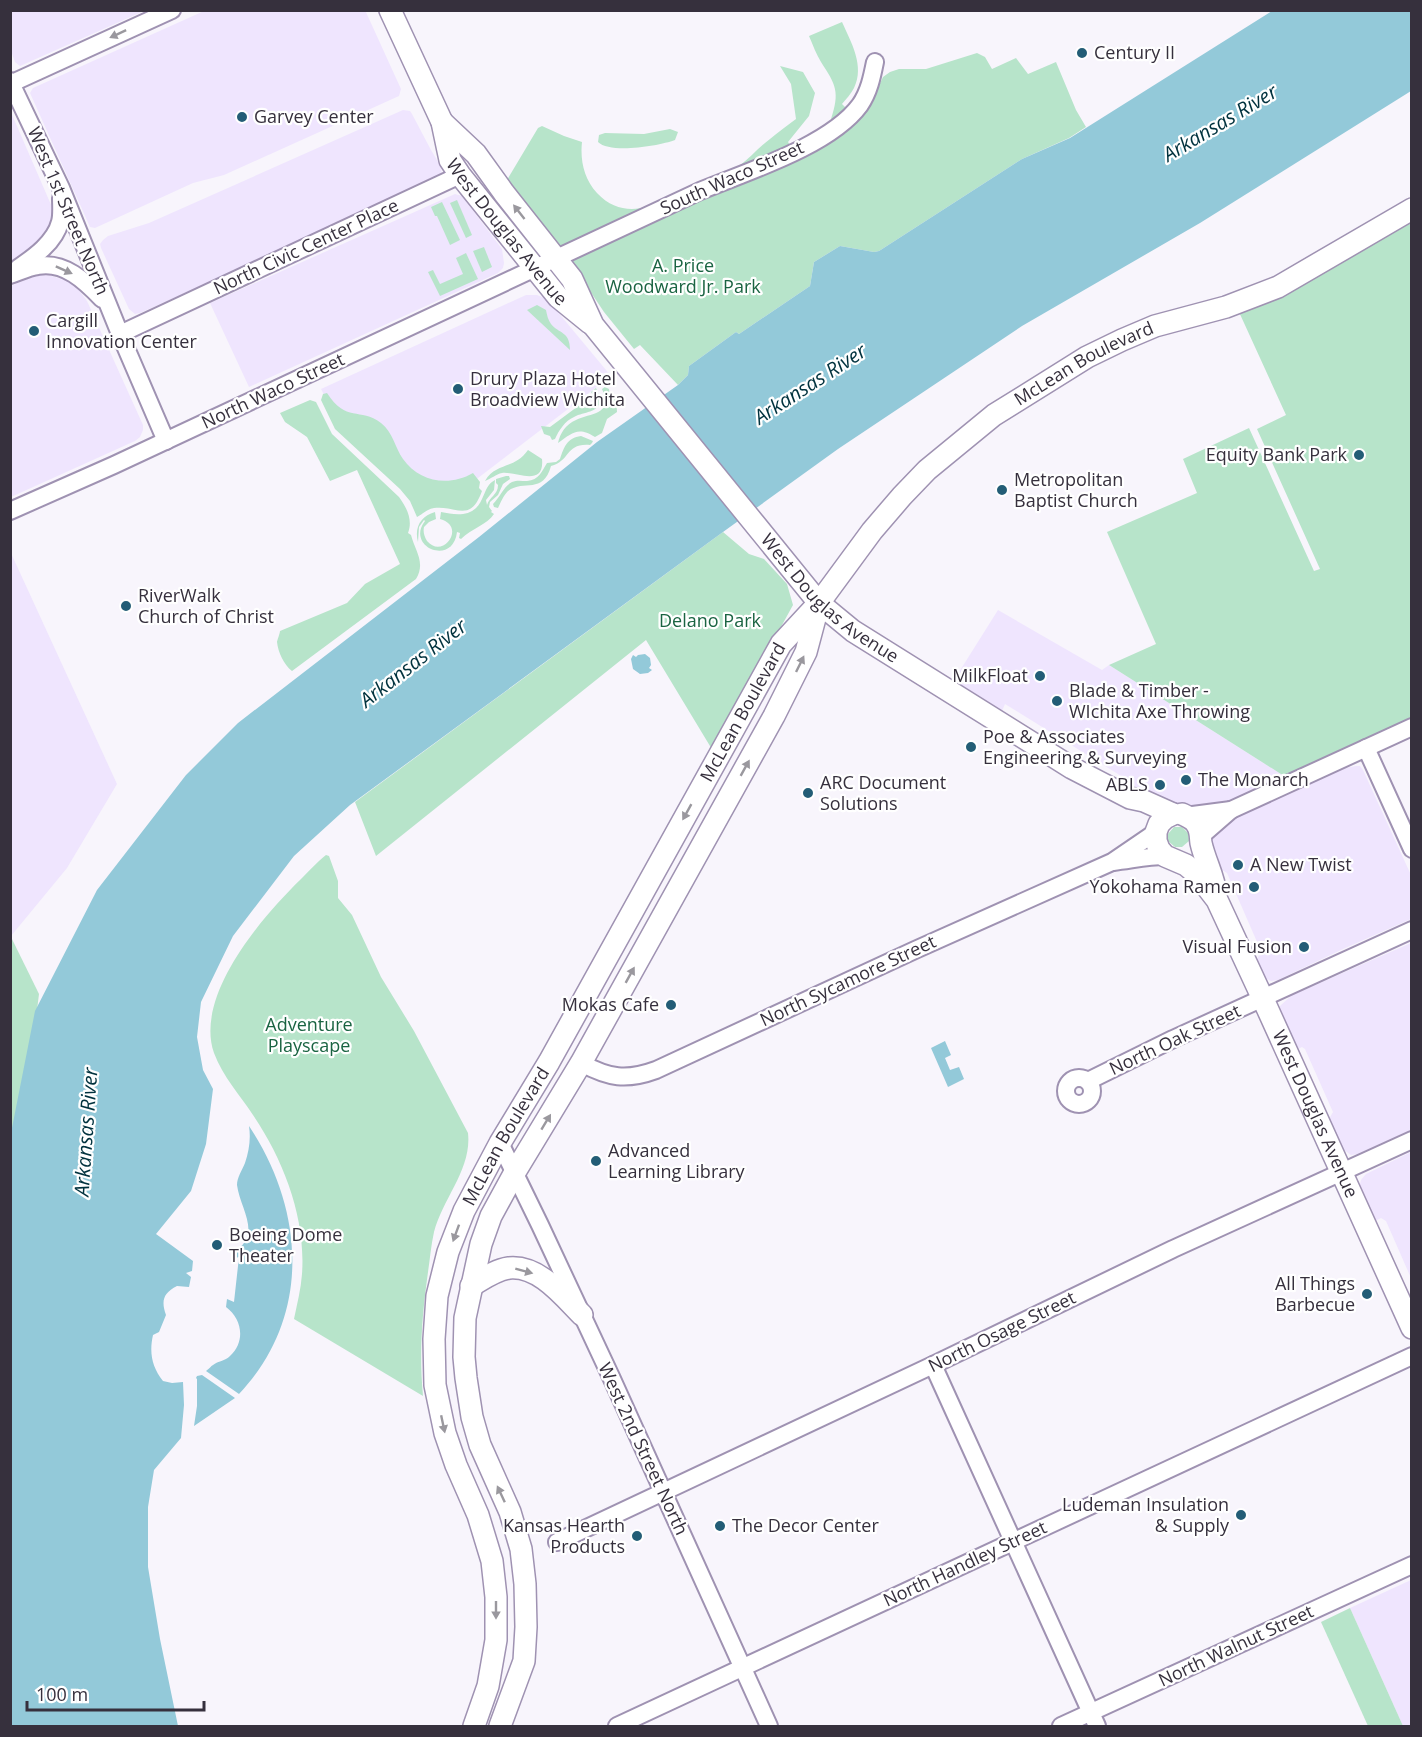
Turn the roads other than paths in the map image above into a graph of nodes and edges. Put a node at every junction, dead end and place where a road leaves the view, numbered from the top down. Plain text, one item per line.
1 (172, 10) edge
2 (390, 10) edge
3 (875, 62) dead end
4 (11, 83) edge
5 (442, 122) junction
6 (460, 175) junction
7 (61, 188) junction
8 (1412, 209) edge
9 (555, 258) junction
10 (535, 268) junction
11 (10, 274) edge
12 (107, 303) junction
13 (593, 325) junction
14 (120, 334) junction
15 (166, 441) junction
16 (10, 511) edge
17 (819, 603) junction
18 (1412, 727) edge
19 (1366, 748) junction
20 (1130, 798) junction
21 (1231, 810) junction
22 (1180, 815) junction
23 (1156, 831) junction
24 (1200, 839) junction
25 (1412, 849) edge
26 (1169, 857) junction
27 (1112, 862) junction
28 (1217, 900) junction
29 (1412, 930) edge
30 (1263, 999) junction
31 (581, 1063) junction
32 (1088, 1081) dead end
33 (1412, 1140) edge
34 (500, 1143) junction
35 (515, 1172) junction
36 (1341, 1172) junction
37 (471, 1286) junction
38 (582, 1315) junction
39 (1412, 1328) edge
40 (1412, 1356) edge
41 (933, 1365) junction
42 (663, 1491) junction
43 (557, 1542) dead end
44 (1013, 1542) junction
45 (1412, 1565) edge
46 (742, 1667) junction
47 (1094, 1720) edge
48 (474, 1726) edge
49 (500, 1726) edge
50 (617, 1726) edge
51 (769, 1726) edge
52 (1061, 1726) edge

1 -> 4 street
2 - 5 main road, West Douglas Avenue
3 - 9 street, South Waco Street
4 - 7 street, West 1st Street North
5 - 6 main road, West Douglas Avenue
9 -> 5 main road, West Douglas Avenue
6 - 10 main road, West Douglas Avenue
6 - 14 street, North Civic Center Place
7 - 11 street
7 - 12 street, West 1st Street North
8 - 17 main road, McLean Boulevard
9 - 10 street, South Waco Street
9 - 13 main road, West Douglas Avenue
10 - 13 main road, West Douglas Avenue
10 - 15 street, North Waco Street
11 -> 12 street
12 - 14 street, West 1st Street North
13 - 17 main road, West Douglas Avenue
14 - 15 street, West 1st Street North
15 - 16 street, North Waco Street
17 - 20 main road, West Douglas Avenue
31 -> 17 main road, McLean Boulevard
17 -> 34 main road, McLean Boulevard
18 - 19 street
19 - 21 street
19 - 25 street
20 - 22 main road, West Douglas Avenue
20 - 23 main road, West Douglas Avenue
21 - 22 street
21 - 24 street
22 - 23 main road
22 - 24 main road, West Douglas Avenue
23 - 26 main road, West Douglas Avenue
23 - 27 street, North Sycamore Street
24 - 26 main road
24 - 28 main road, West Douglas Avenue
26 - 27 street, North Sycamore Street
26 - 28 main road, West Douglas Avenue
27 - 31 street, North Sycamore Street
28 - 30 main road, West Douglas Avenue
29 - 30 street, North Oak Street
30 - 32 street, North Oak Street
30 - 36 main road, West Douglas Avenue
35 -> 31 main road, McLean Boulevard
33 - 36 street, North Osage Street
34 - 35 street
34 -> 48 main road, McLean Boulevard
35 - 37 main road, McLean Boulevard
35 - 38 street, West 2nd Street North
36 - 39 main road, West Douglas Avenue
36 - 41 street, North Osage Street
37 -> 38 main road
49 -> 37 main road, McLean Boulevard
38 - 42 street, West 2nd Street North
40 - 44 street, North Handley Street
41 - 42 street, North Osage Street
41 - 44 street
42 - 43 street, North Osage Street
42 - 46 street, West 2nd Street North
44 - 46 street, North Handley Street
44 - 47 street
45 - 47 street, North Walnut Street
46 - 50 street, North Handley Street
46 - 51 street, West 2nd Street North
47 - 52 street, North Walnut Street

